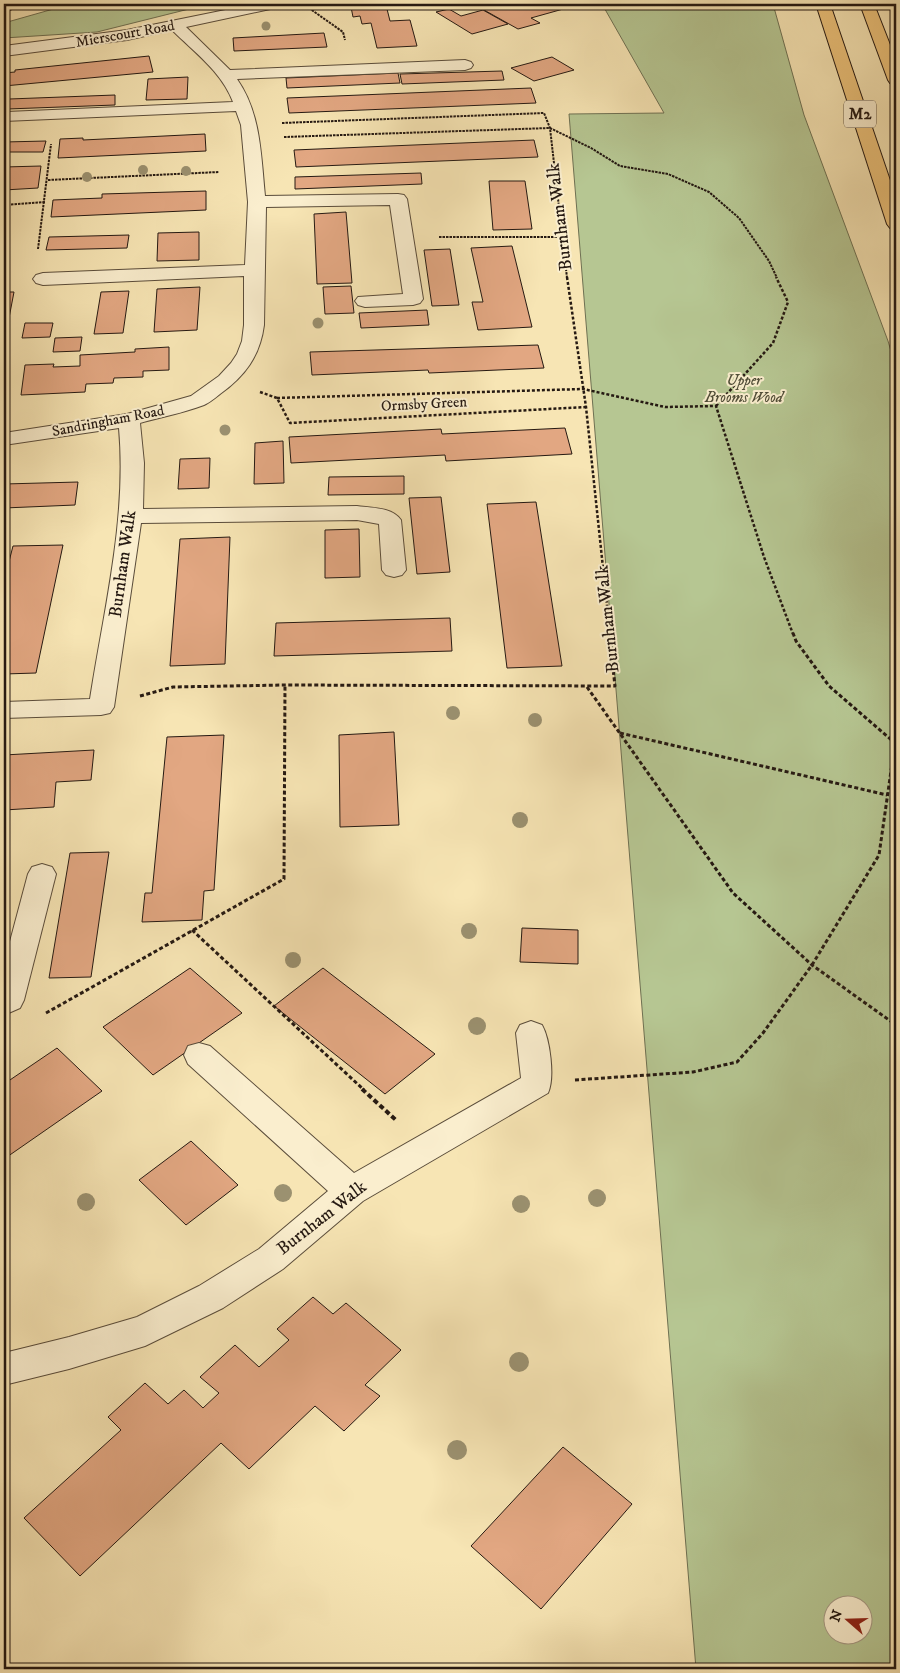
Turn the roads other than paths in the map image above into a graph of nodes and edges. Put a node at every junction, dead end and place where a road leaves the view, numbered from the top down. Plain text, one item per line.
1 (275, 4) edge
2 (823, 4) edge
3 (867, 4) edge
4 (175, 25) junction
5 (4, 51) edge
6 (465, 65) dead end
7 (226, 75) junction
8 (896, 80) edge
9 (243, 106) junction
10 (7, 117) dead end
11 (257, 202) junction
12 (896, 224) edge
13 (254, 270) junction
14 (43, 279) road end
15 (365, 301) dead end
16 (129, 420) junction
17 (4, 439) edge
18 (131, 516) junction
19 (394, 570) dead end
20 (4, 710) edge
21 (42, 874) dead end
22 (7, 1001) edge
23 (531, 1032) dead end
24 (199, 1055) dead end
25 (351, 1191) junction
26 (4, 1369) edge

1 - 4 street, Mierscourt Road
2 - 12 highway, M2
3 - 8 highway
4 - 5 street, Mierscourt Road
4 - 7 street, Sandringham Road
6 - 7 street
7 - 9 street, Sandringham Road
9 - 10 street
9 - 11 street, Sandringham Road
11 - 13 street, Sandringham Road
11 - 15 street
13 - 14 street
13 - 16 street, Sandringham Road
16 - 17 street, Sandringham Road
16 - 18 street, Burnham Walk
18 - 19 street
18 - 20 street, Burnham Walk
21 - 22 street
23 - 25 street, Burnham Walk
24 - 25 street
25 - 26 street, Burnham Walk

